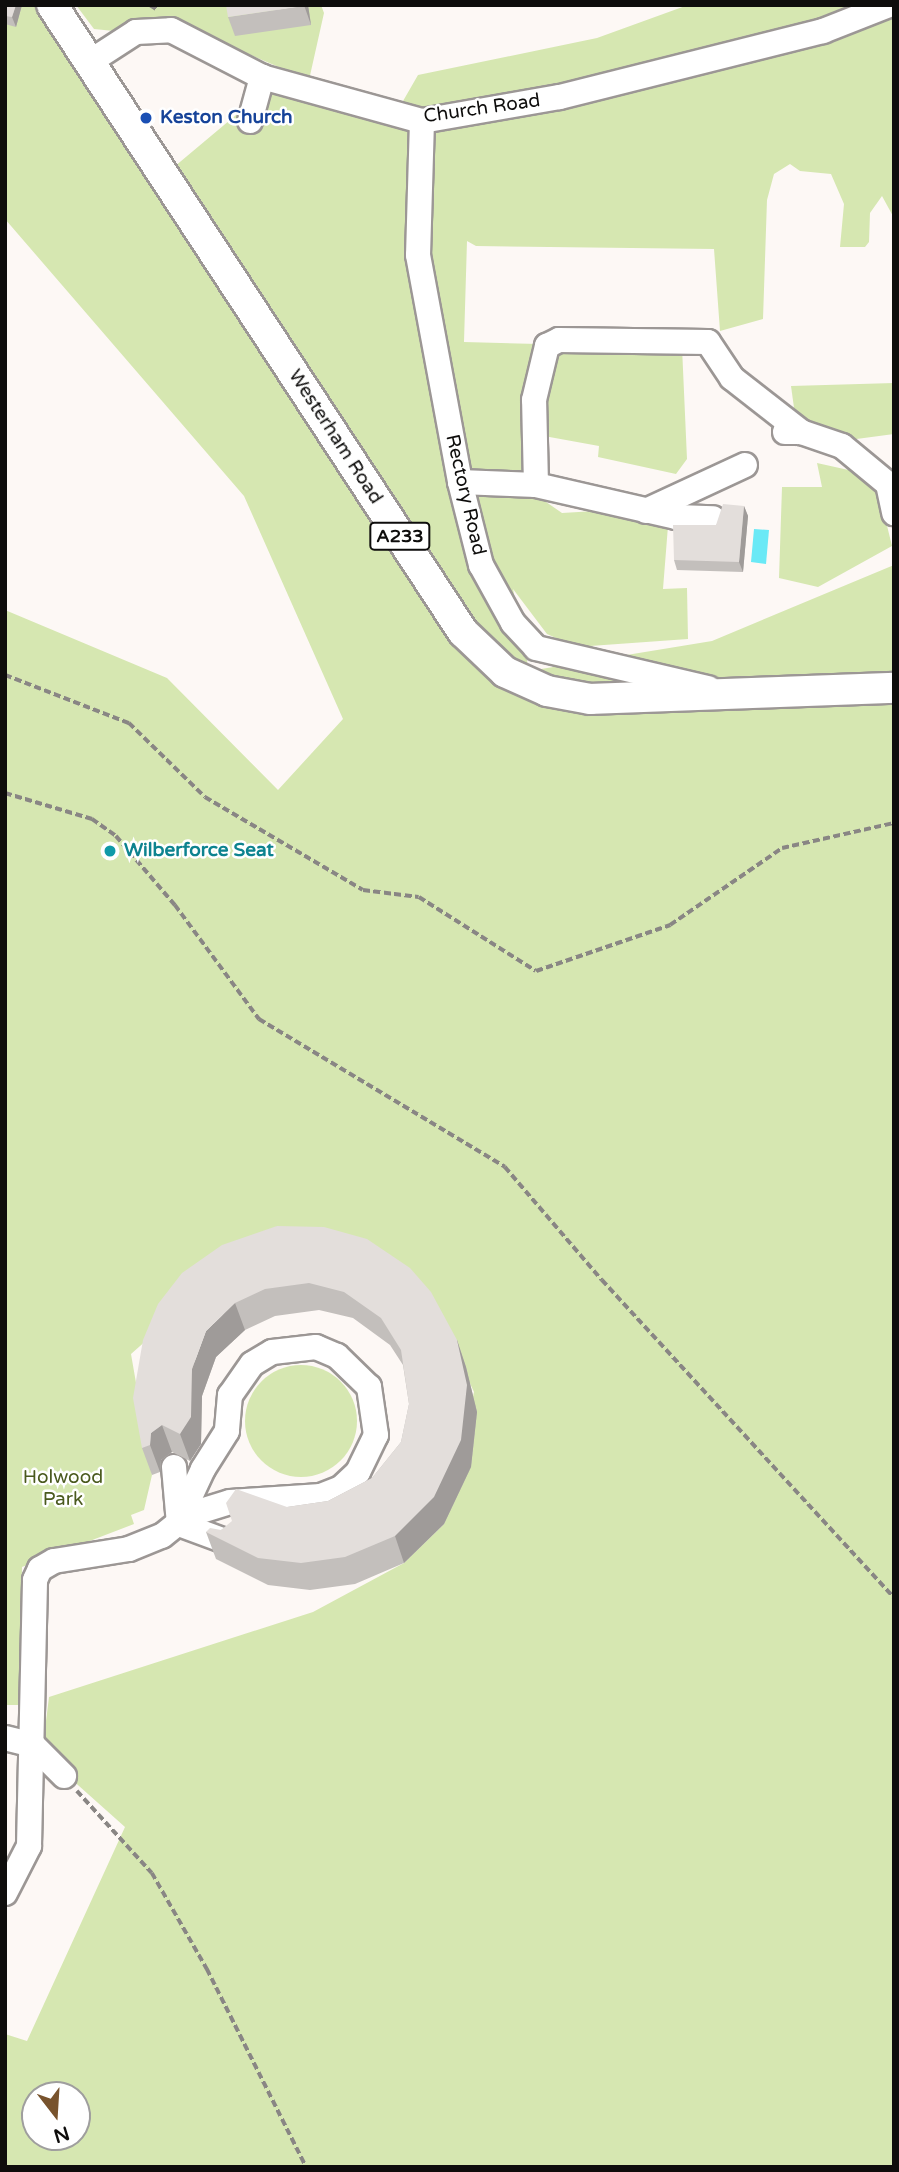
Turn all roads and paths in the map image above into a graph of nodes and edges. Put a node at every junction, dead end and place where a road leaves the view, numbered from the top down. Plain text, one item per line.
1 (52, 5) edge
2 (889, 5) edge
3 (88, 63) junction
4 (262, 77) junction
5 (250, 121) dead end
6 (422, 121) junction
7 (745, 465) dead end
8 (460, 482) junction
9 (536, 485) junction
10 (646, 511) junction
11 (894, 513) edge
12 (713, 518) dead end
13 (5, 675) edge
14 (894, 688) edge
15 (738, 696) junction
16 (5, 793) edge
17 (894, 823) edge
18 (174, 1467) dead end
19 (183, 1520) junction
20 (228, 1542) edge
21 (894, 1597) edge
22 (5, 1738) edge
23 (33, 1745) junction
24 (64, 1776) joint
25 (5, 1893) edge
26 (306, 2167) edge

1 - 3 main road, Westerham Road / A233
2 - 6 street, Church Road
3 - 4 street, Church Road
3 - 15 main road, Westerham Road / A233
4 - 5 street
4 - 6 street, Church Road
6 - 8 street, Rectory Road
7 - 10 street
8 - 9 street
8 - 15 street, Rectory Road
9 - 10 street
9 - 11 street
10 - 12 street
13 - 17 path
14 - 15 main road, Westerham Road / A233
16 - 21 path
18 - 19 street
19 - 19 street
19 - 20 street
19 - 23 street
22 - 23 street
23 - 24 street
23 - 25 street
24 - 26 path

